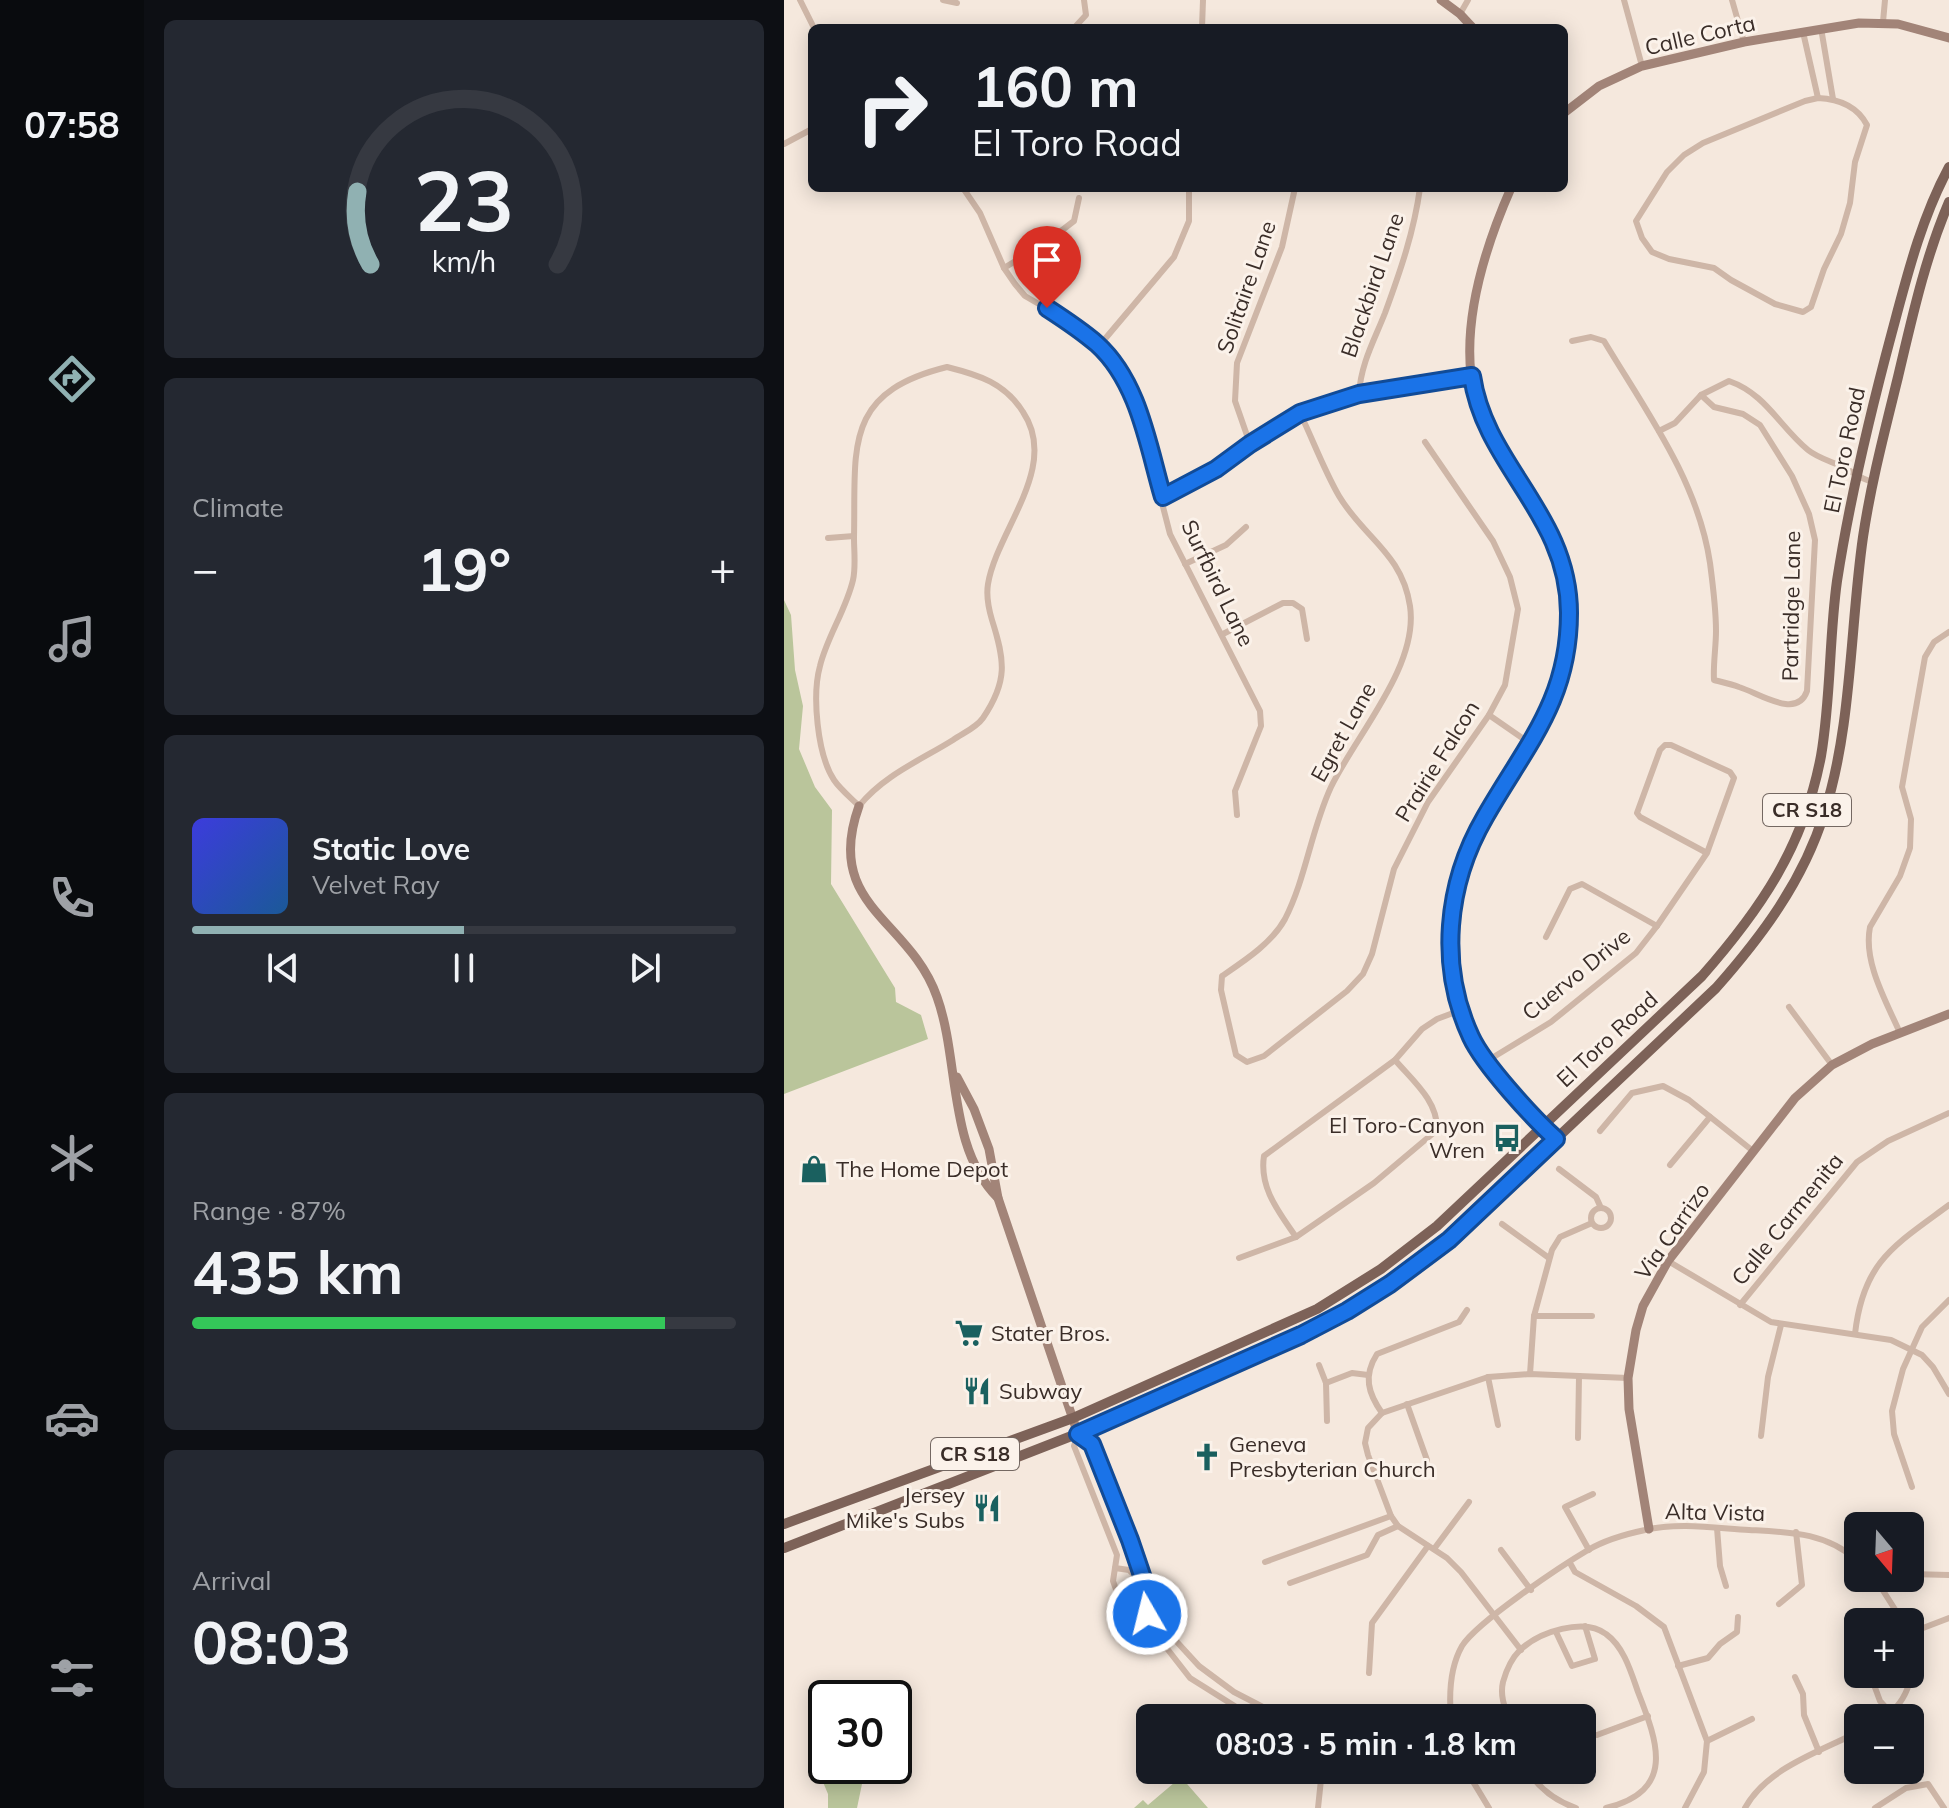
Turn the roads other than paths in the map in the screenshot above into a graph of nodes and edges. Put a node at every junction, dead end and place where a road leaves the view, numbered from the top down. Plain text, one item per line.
1 (800, 0) edge
2 (943, 0) edge
3 (1084, 0) edge
4 (1203, 0) edge
5 (1441, 0) edge
6 (1468, 0) edge
7 (1624, 0) edge
8 (1732, 0) edge
9 (1885, 0) edge
10 (957, 3) dead end
11 (1460, 14) junction
12 (1883, 22) junction
13 (812, 24) edge
14 (1078, 24) edge
15 (1202, 24) edge
16 (1469, 24) edge
17 (1821, 28) junction
18 (1803, 32) junction
19 (1949, 38) edge
20 (1744, 42) junction
21 (1642, 66) junction
22 (1829, 79) junction
23 (1814, 81) junction
24 (1818, 98) junction
25 (1833, 99) junction
26 (1568, 110) edge
27 (808, 131) edge
28 (784, 144) edge
29 (1949, 167) edge
30 (966, 192) edge
31 (1189, 192) edge
32 (1294, 192) edge
33 (1419, 192) edge
34 (1510, 192) edge
35 (1079, 198) dead end
36 (1949, 202) edge
37 (1004, 268) junction
38 (1572, 341) dead end
39 (1099, 346) junction
40 (1472, 376) junction
41 (1359, 394) junction
42 (1701, 395) junction
43 (1300, 413) junction
44 (1659, 431) junction
45 (1425, 442) dead end
46 (1250, 444) junction
47 (1858, 479) junction
48 (1874, 482) junction
49 (1163, 497) junction
50 (1246, 527) dead end
51 (854, 536) junction
52 (828, 538) dead end
53 (1185, 564) junction
54 (1949, 632) edge
55 (1223, 634) junction
56 (1307, 639) dead end
57 (1489, 715) junction
58 (1531, 744) junction
59 (859, 806) junction
60 (1237, 815) dead end
61 (1707, 853) junction
62 (1657, 926) junction
63 (1546, 937) dead end
64 (1789, 1007) dead end
65 (1461, 1010) junction
66 (1949, 1014) edge
67 (1900, 1033) junction
68 (1395, 1060) junction
69 (1487, 1061) junction
70 (1247, 1062) joint
71 (1832, 1065) junction
72 (954, 1071) junction
73 (1949, 1113) edge
74 (1710, 1117) junction
75 (978, 1119) junction
76 (1542, 1127) junction
77 (964, 1131) junction
78 (1600, 1131) dead end
79 (1556, 1139) junction
80 (1753, 1151) junction
81 (1670, 1165) dead end
82 (1559, 1169) dead end
83 (998, 1198) junction
84 (1949, 1205) edge
85 (1601, 1208) junction
86 (1592, 1223) junction
87 (1502, 1224) dead end
88 (1296, 1237) junction
89 (1239, 1258) dead end
90 (1549, 1258) junction
91 (1668, 1261) junction
92 (1949, 1300) edge
93 (1740, 1305) junction
94 (1467, 1310) dead end
95 (1534, 1316) junction
96 (1592, 1316) dead end
97 (1781, 1325) junction
98 (1855, 1334) junction
99 (1911, 1349) junction
100 (1319, 1365) dead end
101 (1530, 1374) junction
102 (1368, 1375) junction
103 (1579, 1376) junction
104 (1488, 1377) junction
105 (1628, 1378) junction
106 (1326, 1383) junction
107 (1949, 1394) edge
108 (1407, 1404) junction
109 (1382, 1413) junction
110 (1073, 1418) junction
111 (1327, 1421) dead end
112 (1498, 1425) dead end
113 (1078, 1434) junction
114 (1761, 1436) dead end
115 (1578, 1438) dead end
116 (1427, 1460) dead end
117 (1912, 1487) dead end
118 (1593, 1494) dead end
119 (1469, 1502) dead end
120 (1391, 1516) junction
121 (784, 1524) edge
122 (1398, 1526) junction
123 (1366, 1527) junction
124 (1717, 1528) junction
125 (1649, 1529) junction
126 (1796, 1532) junction
127 (1374, 1541) junction
128 (1431, 1547) junction
129 (784, 1548) edge
130 (1501, 1550) dead end
131 (1589, 1550) junction
132 (1844, 1552) edge
133 (1265, 1562) dead end
134 (1570, 1563) junction
135 (1115, 1568) junction
136 (1924, 1574) edge
137 (1949, 1575) edge
138 (1290, 1583) dead end
139 (1726, 1586) dead end
140 (1146, 1587) junction
141 (1531, 1590) junction
142 (1779, 1604) dead end
143 (1493, 1616) junction
144 (1738, 1617) dead end
145 (1949, 1618) edge
146 (1585, 1626) junction
147 (1134, 1628) junction
148 (1924, 1629) edge
149 (1556, 1632) junction
150 (1521, 1650) junction
151 (1678, 1666) junction
152 (1369, 1673) dead end
153 (1795, 1677) dead end
154 (1231, 1704) edge
155 (1257, 1704) edge
156 (1452, 1704) edge
157 (1504, 1704) edge
158 (1648, 1716) junction
159 (1752, 1719) dead end
160 (1597, 1735) dead end
161 (1844, 1739) edge
162 (1707, 1741) junction
163 (1819, 1752) junction
164 (1321, 1784) edge
165 (1474, 1784) edge
166 (1539, 1784) edge
167 (1318, 1808) edge
168 (1489, 1808) edge
169 (1576, 1808) edge
170 (1606, 1808) edge
171 (1685, 1808) edge
172 (1745, 1808) edge
173 (1875, 1808) edge
174 (1944, 1808) edge

1 - 13 street
2 - 10 street
3 - 14 street
4 - 15 street
5 - 11 street
6 - 11 street
7 - 21 street
8 - 20 street
9 - 12 street
11 - 16 street
12 - 17 street, Calle Corta
12 - 19 street, Calle Corta
17 - 18 street, Calle Corta
17 - 22 street
18 - 20 street, Calle Corta
18 - 23 street
20 - 21 street, Calle Corta
21 - 26 street, Calle Corta
22 - 23 street
22 - 25 street
23 - 24 street
24 - 25 street
24 - 25 street
27 - 28 street
29 - 47 main road, El Toro Road / CR S18
30 - 37 street, Surfbird Lane
31 - 39 street
32 - 46 street, Solitaire Lane
33 - 41 street, Blackbird Lane
34 - 40 street
35 - 37 street
36 - 48 main road, El Toro Road / CR S18
37 - 39 street, Surfbird Lane
38 - 44 street
39 - 49 street, Surfbird Lane
40 - 41 street
40 - 58 street
41 - 43 street
42 - 44 street
42 - 44 street, Partridge Lane
42 - 47 street
43 - 46 street
43 - 70 street, Egret Lane
45 - 57 street, Prairie Falcon
46 - 49 street
47 - 48 street
47 - 76 main road, El Toro Road / CR S18
48 - 79 main road, El Toro Road / CR S18
49 - 53 street, Surfbird Lane
50 - 53 street
51 - 52 street
51 - 59 street
51 - 59 street
53 - 55 street, Surfbird Lane
54 - 67 street
55 - 56 street
55 - 60 street, Surfbird Lane
57 - 58 street
57 - 70 street, Prairie Falcon
58 - 65 street
59 - 72 street
61 - 61 street, Cuervo Drive
61 - 62 street, Cuervo Drive
62 - 63 street
62 - 69 street, Cuervo Drive
64 - 71 street
65 - 68 street
65 - 69 street
66 - 67 street, Via Carrizo
67 - 71 street, Via Carrizo
68 - 88 street
68 - 88 street
69 - 76 street
71 - 80 street, Via Carrizo
72 - 75 street
72 - 77 street
73 - 93 street, Calle Carmenita
74 - 78 street
74 - 80 street
74 - 81 street, Via Carrizo
75 - 77 street
75 - 83 street
76 - 79 street
76 - 110 main road, El Toro Road / CR S18
77 - 83 street
79 - 113 main road, El Toro Road / CR S18
80 - 91 street, Via Carrizo
82 - 85 street
83 - 110 street
84 - 98 street
85 - 86 street
85 - 86 street
86 - 90 street
87 - 90 street
88 - 89 street
90 - 95 street
91 - 93 street
91 - 105 street, Via Carrizo
92 - 99 street
93 - 97 street
94 - 102 street
95 - 96 street
95 - 101 street
97 - 98 street
97 - 114 street
98 - 99 street
99 - 107 street
99 - 117 street
100 - 106 street
101 - 103 street
101 - 104 street
102 - 106 street
102 - 109 street
103 - 105 street
103 - 115 street
104 - 108 street
104 - 112 street
105 - 125 street, Via Carrizo
106 - 111 street
108 - 109 street
108 - 116 street
109 - 120 street
110 - 113 street
110 - 121 main road, El Toro Road / CR S18
113 - 129 main road, El Toro Road / CR S18
113 - 135 street
113 - 140 street
118 - 131 street
119 - 128 street
120 - 122 street
120 - 123 street
122 - 127 street
122 - 128 street
123 - 127 street
123 - 133 street
124 - 125 street, Alta Vista
124 - 126 street, Alta Vista
124 - 139 street
125 - 131 street, Alta Vista
126 - 132 street, Alta Vista
126 - 142 street, Alta Vista
127 - 138 street
128 - 143 street
128 - 152 street
130 - 141 street
131 - 134 street, Alta Vista
134 - 141 street, Alta Vista
134 - 151 street
135 - 140 street
135 - 147 street
136 - 137 street
140 - 147 street
140 - 155 street
141 - 143 street, Alta Vista
143 - 150 street
143 - 156 street, Alta Vista
144 - 151 street
145 - 148 street
146 - 149 street
146 - 149 street
146 - 158 street
147 - 154 street
149 - 150 street
150 - 157 street
151 - 162 street
153 - 163 street
158 - 160 street
158 - 170 street
159 - 162 street
161 - 163 street
162 - 171 street
163 - 172 street
164 - 167 street
165 - 168 street
166 - 169 street
173 - 174 street

